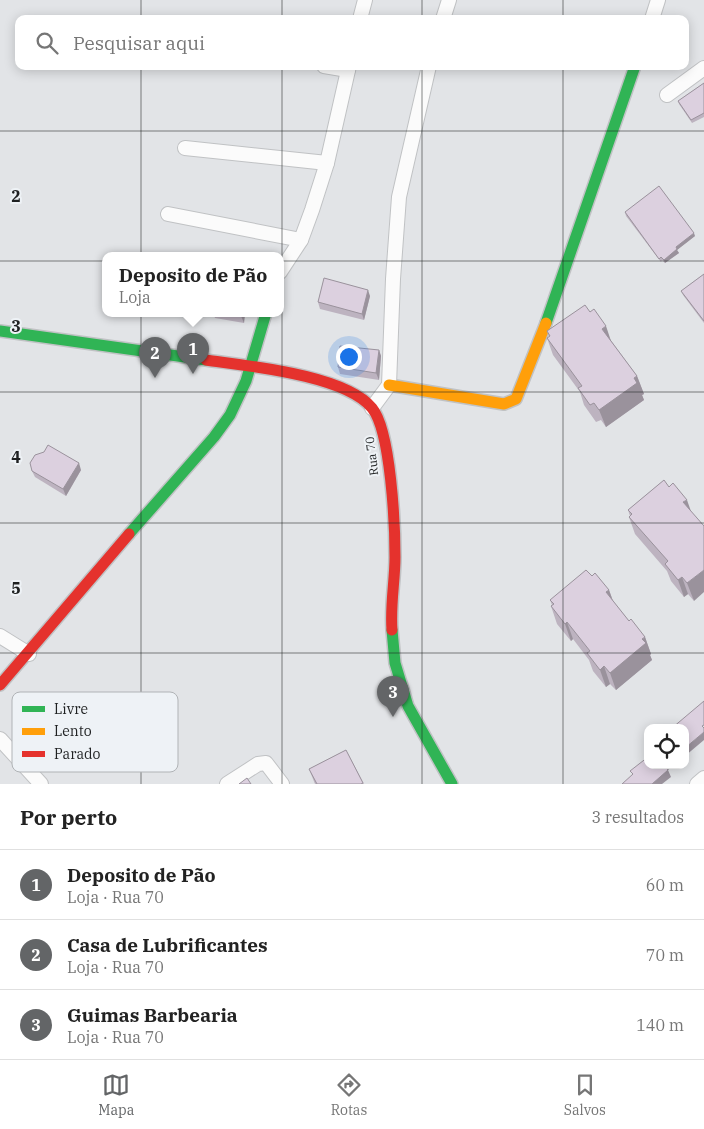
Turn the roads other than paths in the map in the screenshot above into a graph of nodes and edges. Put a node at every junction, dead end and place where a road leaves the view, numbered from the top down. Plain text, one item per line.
1 (365, 0) edge
2 (449, 0) edge
3 (658, 0) edge
4 (361, 15) edge
5 (444, 15) edge
6 (653, 15) edge
7 (704, 68) edge
8 (349, 70) edge
9 (428, 70) edge
10 (634, 70) edge
11 (667, 95) dead end
12 (185, 148) dead end
13 (327, 163) junction
14 (168, 214) dead end
15 (301, 240) junction
16 (284, 266) edge
17 (265, 317) edge
18 (1, 334) edge
19 (252, 367) junction
20 (388, 385) junction
21 (372, 408) junction
22 (0, 636) edge
23 (29, 654) junction
24 (0, 684) edge
25 (0, 739) edge
26 (12, 752) edge
27 (30, 772) edge
28 (704, 778) edge
29 (41, 784) edge
30 (227, 784) edge
31 (282, 784) edge
32 (452, 784) edge
33 (697, 784) edge

1 - 4 street
2 - 5 street
3 - 6 street
7 - 11 street
8 - 13 street
9 - 20 street
10 - 20 street
12 - 13 street
13 - 15 street
14 - 15 street
15 - 16 street
17 - 19 street
18 - 19 street, Rua 70
19 - 21 street, Rua 70
19 - 23 street
20 - 21 street
21 - 32 street, Rua 70
22 - 23 street
23 - 24 street
25 - 26 street
27 - 29 street
28 - 33 street
30 - 31 street

